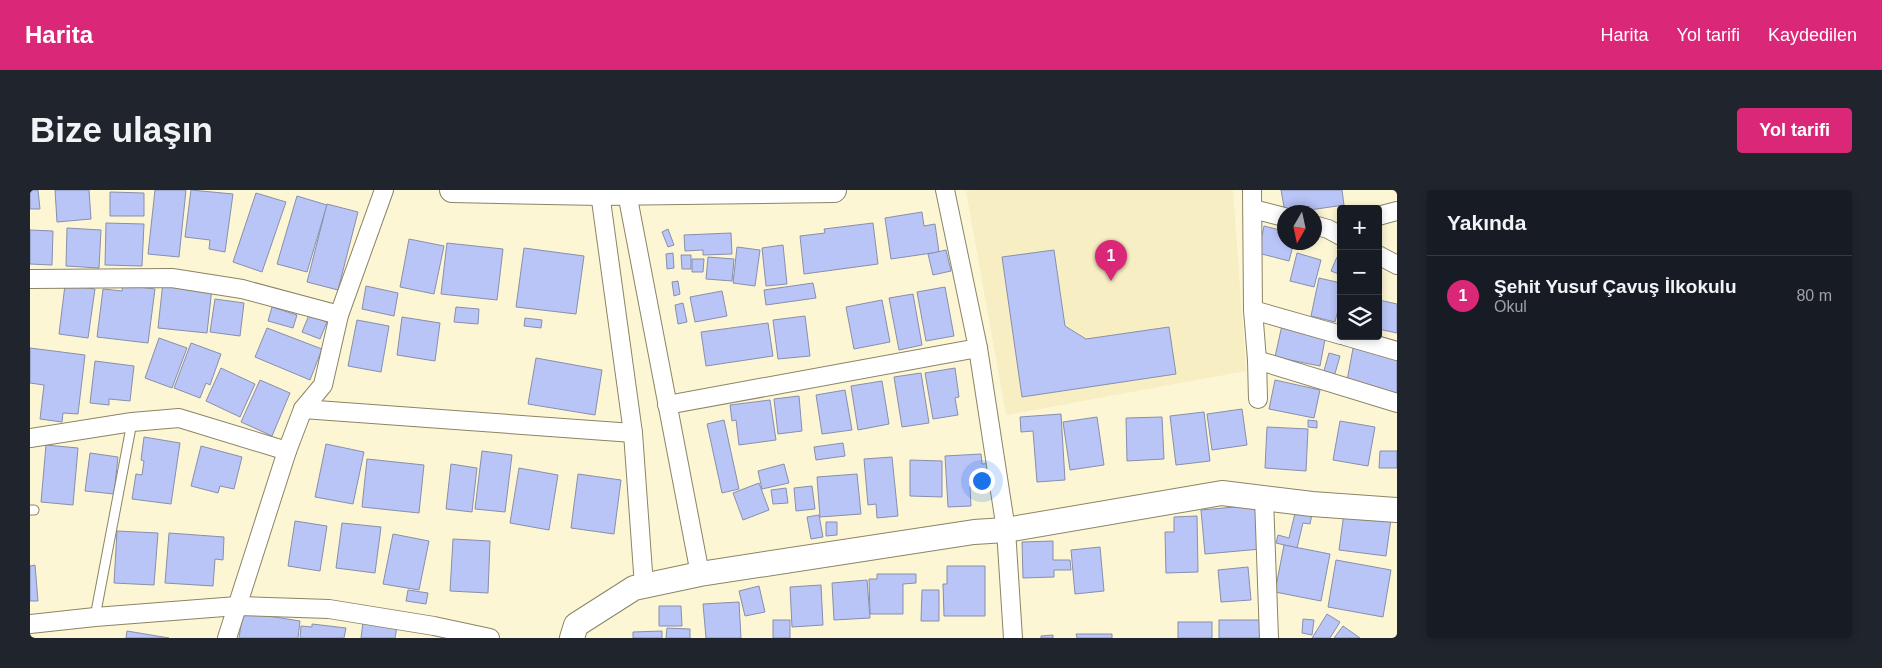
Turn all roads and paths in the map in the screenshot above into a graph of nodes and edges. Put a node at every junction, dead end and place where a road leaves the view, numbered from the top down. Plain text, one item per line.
1 (384, 190) edge
2 (452, 190) edge
3 (834, 190) edge
4 (945, 190) edge
5 (1252, 190) edge
6 (627, 192) junction
7 (600, 193) junction
8 (1253, 209) junction
9 (1397, 212) edge
10 (1277, 215) edge
11 (1382, 215) edge
12 (1382, 257) edge
13 (1397, 265) edge
14 (30, 279) edge
15 (1253, 310) junction
16 (339, 315) junction
17 (1337, 334) edge
18 (1359, 340) edge
19 (978, 348) junction
20 (1397, 351) edge
21 (1257, 360) junction
22 (1258, 399) dead end
23 (1397, 403) edge
24 (667, 405) junction
25 (304, 408) junction
26 (132, 422) junction
27 (633, 433) junction
28 (30, 438) edge
29 (286, 451) junction
30 (1264, 498) junction
31 (1397, 510) edge
32 (1006, 530) junction
33 (700, 574) junction
34 (644, 586) junction
35 (237, 606) junction
36 (95, 617) junction
37 (30, 624) edge
38 (227, 638) edge
39 (490, 638) edge
40 (572, 638) edge
41 (1013, 638) edge
42 (1268, 638) edge

1 - 16 street
2 - 7 street
3 - 6 street
4 - 19 street
5 - 8 street
6 - 7 street
6 - 24 street
7 - 27 street
8 - 10 street
8 - 15 street
9 - 11 street
12 - 13 street
14 - 16 street
15 - 17 street
15 - 21 street
16 - 25 street
18 - 20 street
19 - 24 street
19 - 32 street
21 - 22 street
21 - 23 street
24 - 33 street
25 - 27 street
25 - 29 street
26 - 28 street
26 - 29 street
26 - 36 lane
27 - 34 street
29 - 35 street
30 - 31 street
30 - 32 street
30 - 42 street
32 - 33 street
32 - 41 street
33 - 34 street
34 - 40 street
35 - 36 street
35 - 38 street
35 - 39 street
36 - 37 street

